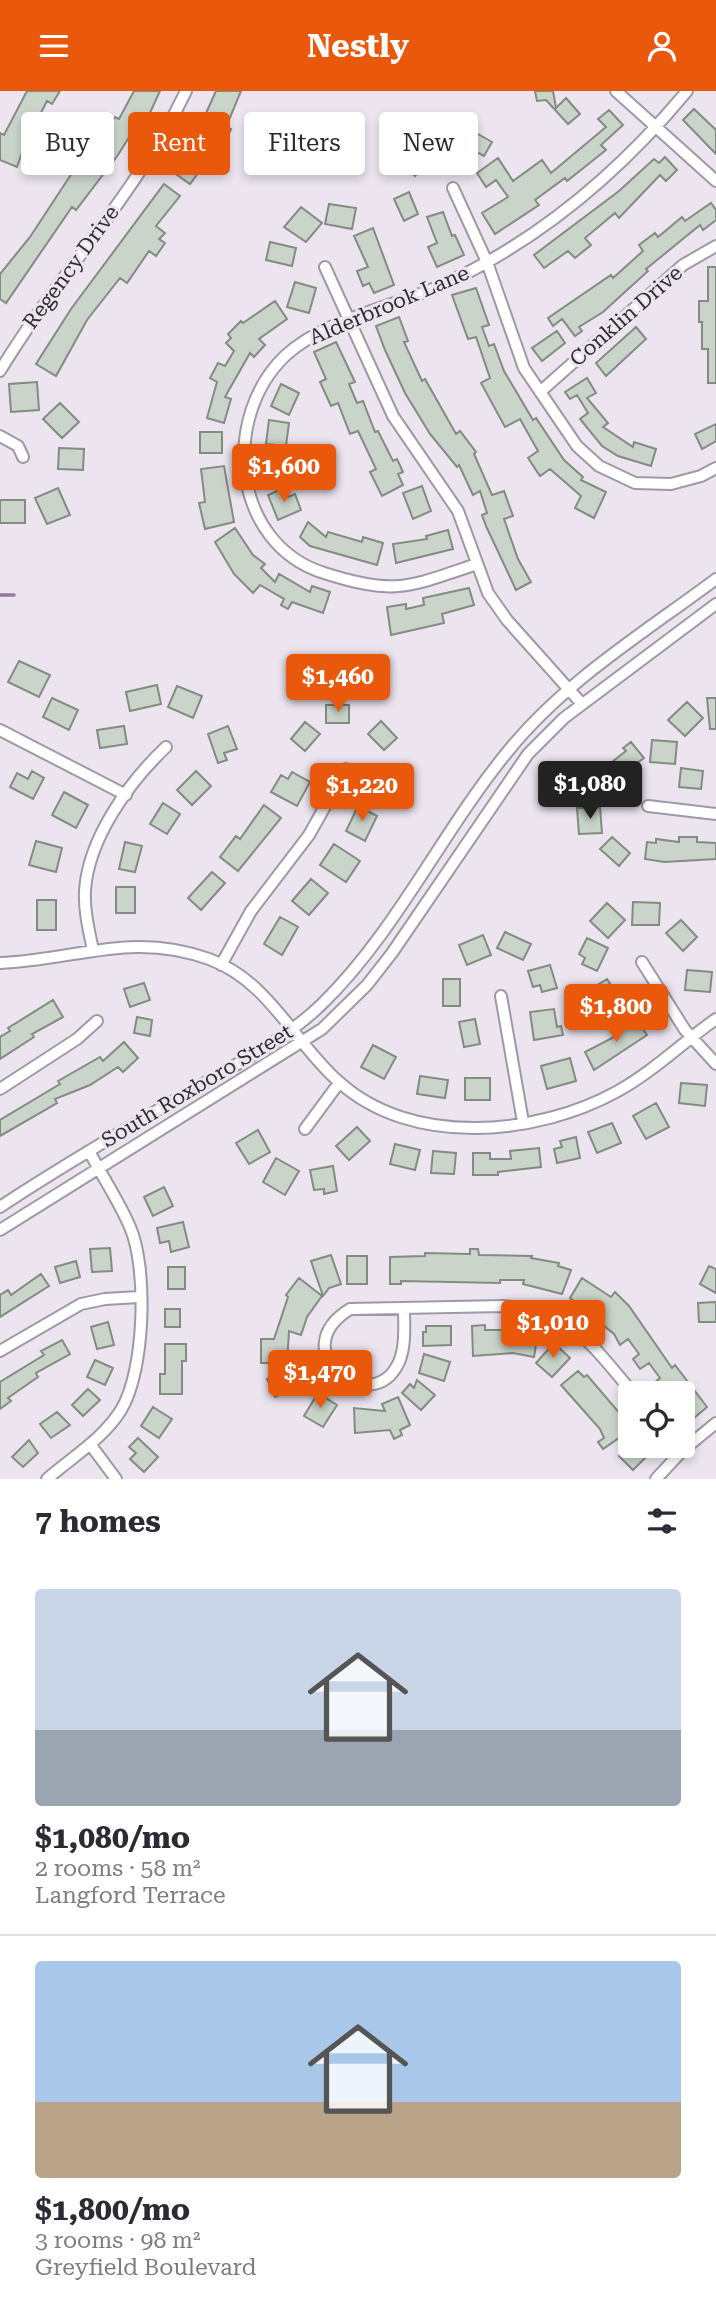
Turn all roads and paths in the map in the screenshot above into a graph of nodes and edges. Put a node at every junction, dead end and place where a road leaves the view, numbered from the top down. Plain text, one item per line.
1 (186, 91) edge
2 (616, 91) edge
3 (687, 91) edge
4 (657, 127) junction
5 (716, 181) edge
6 (453, 188) dead end
7 (716, 246) edge
8 (487, 262) junction
9 (325, 267) dead end
10 (349, 321) junction
11 (0, 371) edge
12 (540, 392) junction
13 (0, 436) edge
14 (23, 457) dead end
15 (716, 468) edge
16 (477, 564) junction
17 (716, 579) edge
18 (716, 604) edge
19 (569, 689) junction
20 (582, 704) junction
21 (0, 730) edge
22 (166, 747) dead end
23 (346, 769) dead end
24 (126, 795) junction
25 (648, 806) dead end
26 (716, 814) edge
27 (93, 950) junction
28 (642, 962) dead end
29 (0, 963) edge
30 (222, 965) junction
31 (501, 996) dead end
32 (716, 1019) edge
33 (97, 1021) dead end
34 (293, 1028) junction
35 (690, 1037) junction
36 (304, 1042) junction
37 (716, 1064) edge
38 (339, 1083) junction
39 (0, 1089) edge
40 (523, 1122) junction
41 (305, 1129) dead end
42 (89, 1151) junction
43 (98, 1168) junction
44 (0, 1206) edge
45 (0, 1230) edge
46 (139, 1297) junction
47 (404, 1308) junction
48 (0, 1351) edge
49 (622, 1381) edge
50 (716, 1423) edge
51 (695, 1438) edge
52 (90, 1444) junction
53 (672, 1458) edge
54 (47, 1479) edge
55 (116, 1479) edge
56 (656, 1479) edge

1 - 11 street, Regency Drive
2 - 4 street
3 - 4 street, Alderbrook Lane
4 - 5 street
4 - 8 street, Alderbrook Lane
6 - 8 street
7 - 12 street, Conklin Drive
8 - 10 street, Alderbrook Lane
8 - 12 street
9 - 10 street
10 - 16 street
10 - 16 street, Alderbrook Lane
12 - 15 street
13 - 14 street
16 - 19 street
17 - 19 street, South Roxboro Street
18 - 20 street, South Roxboro Street
19 - 20 street
19 - 34 street, South Roxboro Street
20 - 36 street, South Roxboro Street
21 - 24 street
22 - 24 street
23 - 30 street
24 - 27 street
25 - 26 street
27 - 29 street
27 - 30 street
28 - 35 street
30 - 34 street
31 - 40 street
32 - 35 street
33 - 39 street
34 - 36 street
34 - 42 street, South Roxboro Street
35 - 37 street
35 - 40 street
36 - 38 street
36 - 43 street, South Roxboro Street
38 - 40 street
38 - 41 street
42 - 43 street
42 - 44 street, South Roxboro Street
43 - 45 street, South Roxboro Street
43 - 46 street
46 - 48 street
46 - 52 street
47 - 47 street
47 - 49 street
50 - 51 street
52 - 54 street
52 - 55 street
53 - 56 street

